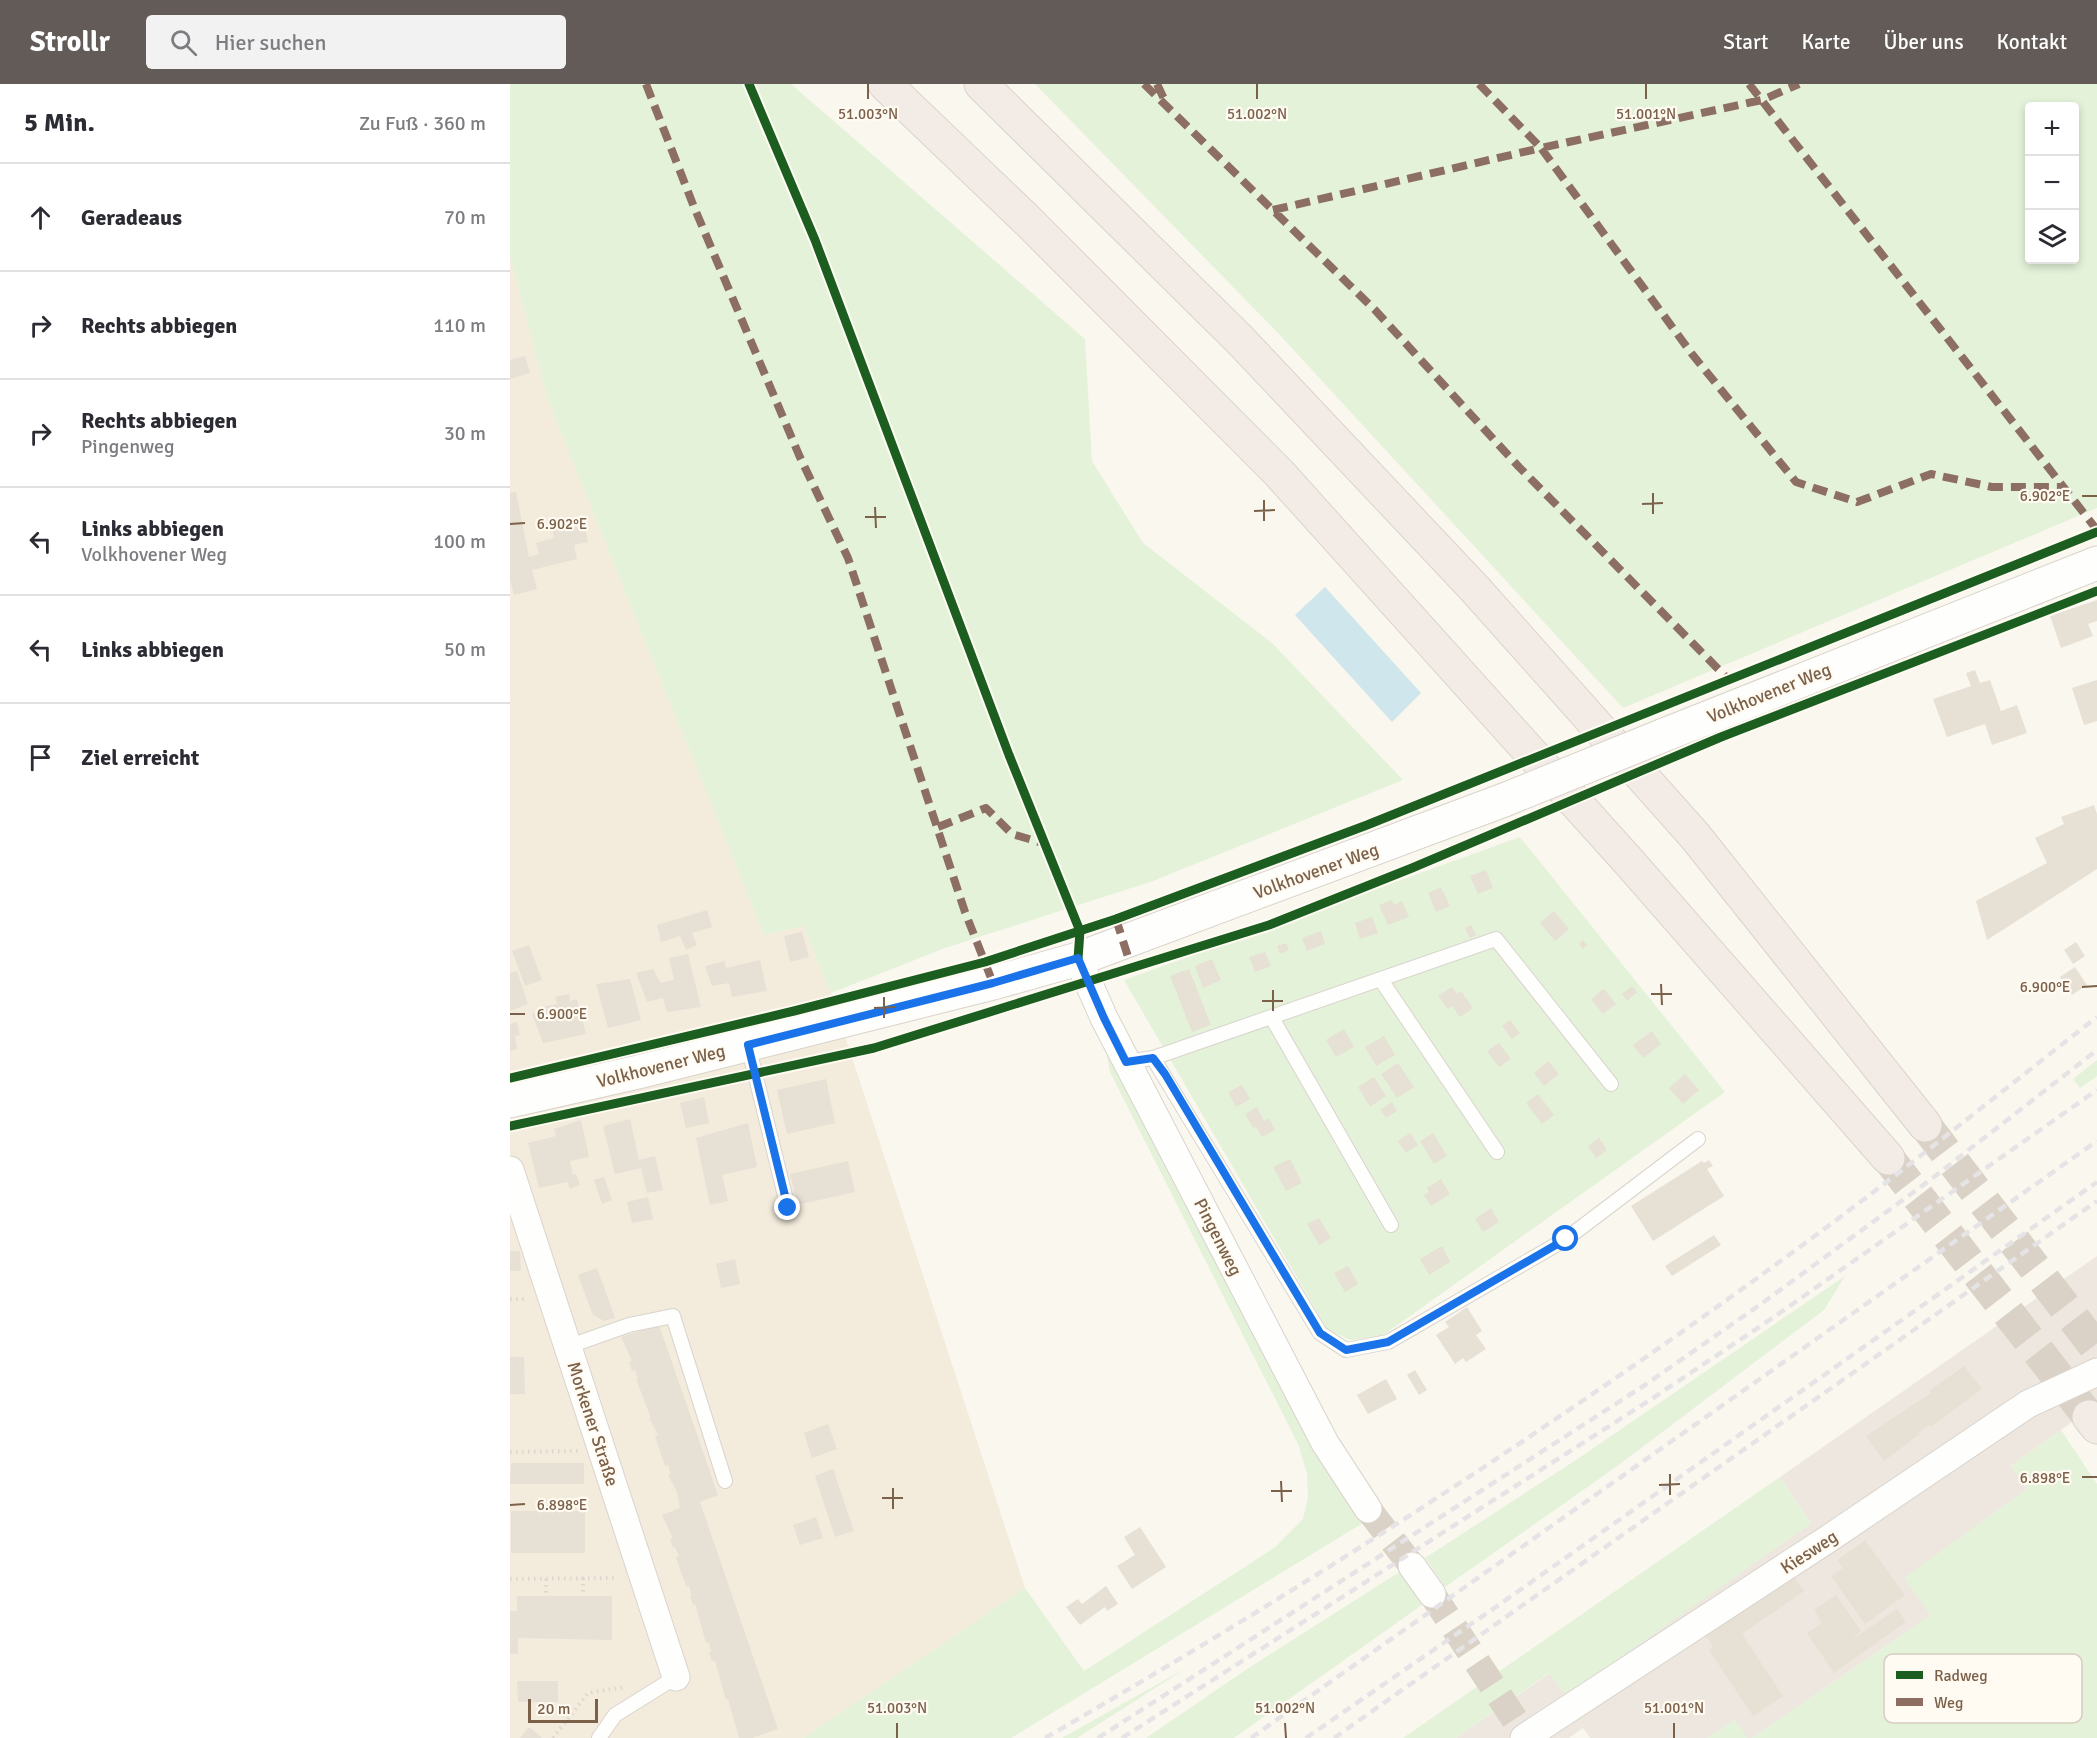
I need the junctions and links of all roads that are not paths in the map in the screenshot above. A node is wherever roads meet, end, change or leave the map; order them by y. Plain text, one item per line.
1 (885, 84) edge
2 (981, 84) edge
3 (2097, 563) edge
4 (1078, 958) junction
5 (1381, 980) junction
6 (1272, 1018) junction
7 (748, 1045) junction
8 (1153, 1058) junction
9 (1126, 1062) junction
10 (1611, 1084) dead end
11 (510, 1101) edge
12 (1925, 1125) tunnel mouth
13 (1698, 1139) dead end
14 (1497, 1152) dead end
15 (1888, 1158) tunnel mouth
16 (510, 1170) edge
17 (788, 1208) dead end
18 (1391, 1225) dead end
19 (567, 1347) junction
20 (2097, 1372) edge
21 (725, 1481) dead end
22 (1368, 1509) tunnel mouth
23 (1412, 1566) tunnel mouth
24 (1432, 1594) tunnel mouth
25 (676, 1677) joint
26 (599, 1738) edge
27 (1524, 1738) edge

1 - 15 highway
2 - 12 highway
3 - 4 street, Volkhovener Weg, bridge
4 - 7 street, Volkhovener Weg
4 - 9 street, Pingenweg
5 - 6 lane
5 - 10 lane
5 - 14 lane
6 - 8 lane
6 - 18 lane
7 - 11 street, Volkhovener Weg
7 - 17 lane
8 - 9 lane
8 - 13 lane
9 - 22 street, Pingenweg
16 - 19 street, Morkener Straße
19 - 21 lane
19 - 25 street, Morkener Straße
20 - 27 street, Kiesweg
23 - 24 street
25 - 26 lane

